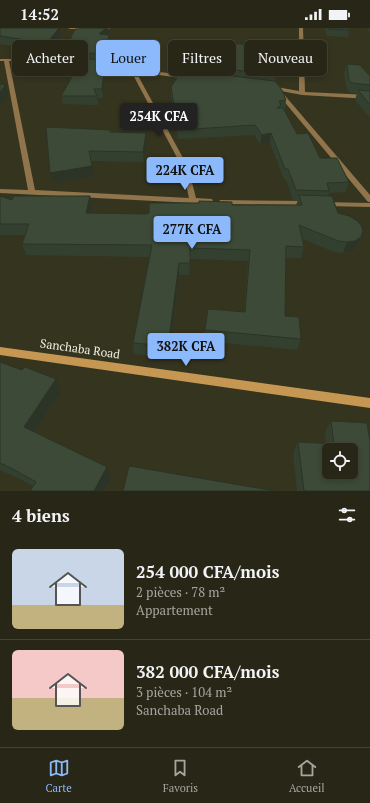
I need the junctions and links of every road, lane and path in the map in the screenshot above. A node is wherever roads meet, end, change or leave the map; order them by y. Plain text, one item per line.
1 (70, 28) edge
2 (108, 28) edge
3 (301, 28) edge
4 (3, 60) edge
5 (96, 65) edge
6 (160, 73) edge
7 (137, 76) edge
8 (197, 78) edge
9 (268, 87) edge
10 (276, 88) junction
11 (302, 93) junction
12 (370, 97) edge
13 (0, 192) edge
14 (32, 192) junction
15 (370, 200) edge
16 (193, 201) junction
17 (370, 205) edge
18 (0, 350) edge
19 (370, 403) edge

1 - 2 street
3 - 11 street
4 - 5 street
4 - 14 street
6 - 8 street
7 - 16 street
9 - 10 street
10 - 11 street
10 - 15 street
11 - 12 street
13 - 14 street
14 - 16 street
16 - 17 street
18 - 19 street, Sanchaba Road

